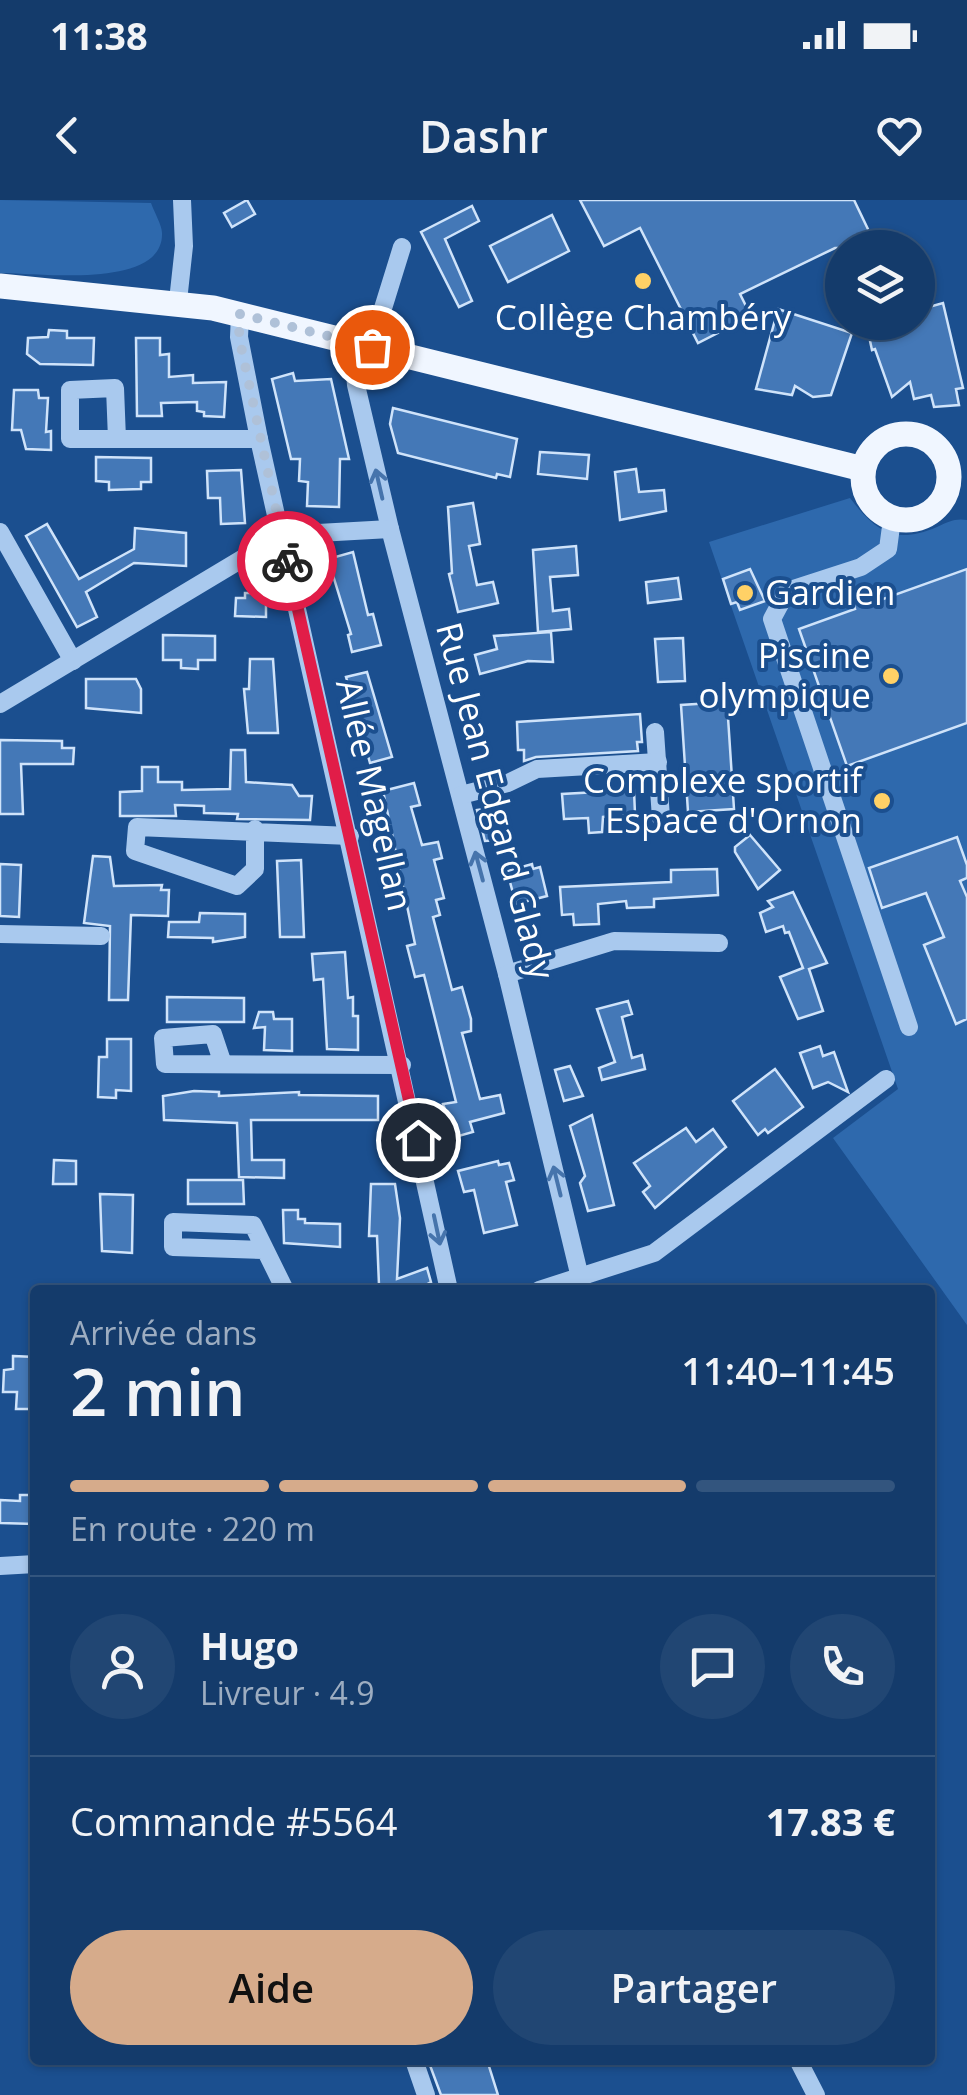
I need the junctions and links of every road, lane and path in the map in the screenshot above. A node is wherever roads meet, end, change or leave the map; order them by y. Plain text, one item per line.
1 (182, 200) edge
2 (402, 248) dead end
3 (0, 286) edge
4 (178, 301) junction
5 (240, 314) junction
6 (362, 345) junction
7 (117, 439) dead end
8 (259, 440) junction
9 (863, 469) junction
10 (958, 494) edge
11 (892, 519) junction
12 (390, 529) junction
13 (0, 532) edge
14 (282, 535) junction
15 (73, 661) junction
16 (0, 704) edge
17 (655, 732) dead end
18 (658, 762) junction
19 (461, 795) junction
20 (662, 818) dead end
21 (255, 829) junction
22 (350, 836) junction
23 (0, 934) edge
24 (102, 936) dead end
25 (720, 943) dead end
26 (507, 974) junction
27 (909, 1027) dead end
28 (222, 1064) dead end
29 (402, 1064) junction
30 (886, 1078) dead end
31 (263, 1250) junction
32 (582, 1283) edge
33 (282, 1285) edge
34 (448, 1285) edge
35 (0, 1566) edge
36 (30, 1566) edge
37 (416, 2065) edge
38 (801, 2065) edge
39 (426, 2095) edge
40 (816, 2095) edge

1 - 4 street
2 - 6 street
3 - 4 main road
4 - 5 main road
5 - 6 main road
5 - 8 street, Allée Magellan
6 - 9 main road
12 -> 6 street, Rue Jean Edgard Glady
7 - 8 street
8 - 14 street, Allée Magellan
9 - 10 main road
9 - 11 main road
10 - 11 main road
11 - 27 street
12 - 14 street
12 - 19 street, Rue Jean Edgard Glady
13 - 15 street
14 - 15 street
14 - 22 street, Allée Magellan
15 - 16 street
17 - 18 street
18 - 19 street
18 - 20 street
26 -> 19 street, Rue Jean Edgard Glady
21 - 21 street
21 - 22 street
22 - 29 street, Allée Magellan
23 - 24 street
25 - 26 street
32 -> 26 street, Rue Jean Edgard Glady
28 - 29 street
29 -> 34 street, Allée Magellan
30 - 32 street
31 - 31 street
31 - 33 street
35 - 36 street
37 - 39 street
38 - 40 street

